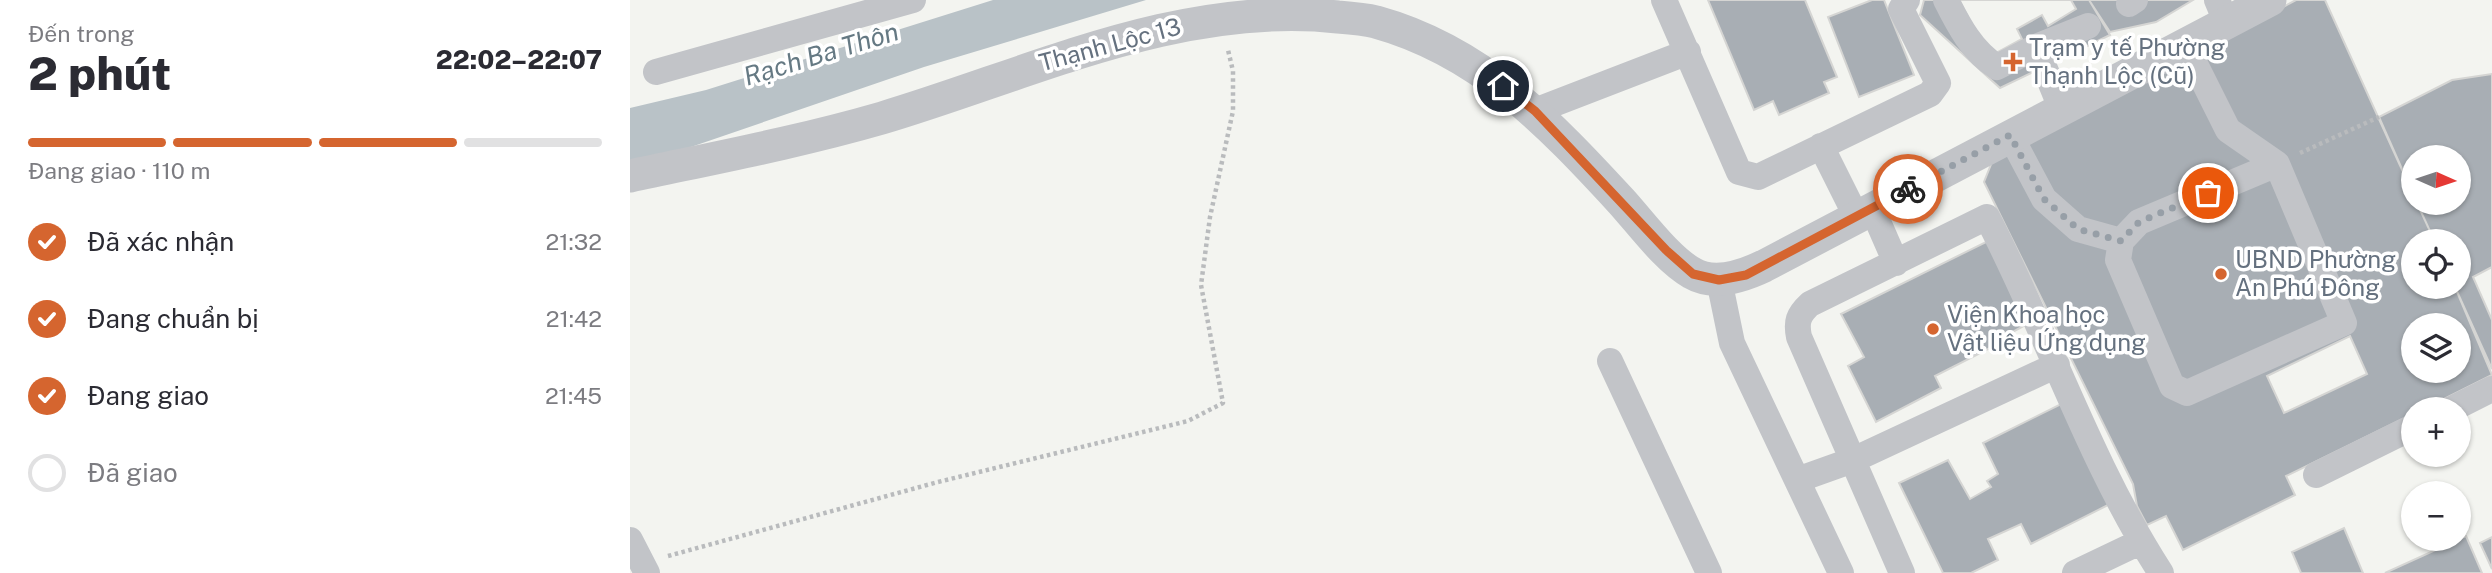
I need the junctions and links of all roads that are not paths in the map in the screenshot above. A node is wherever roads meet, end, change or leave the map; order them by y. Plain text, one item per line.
1 (913, 0) edge
2 (1664, 0) edge
3 (1907, 0) edge
4 (1946, 0) edge
5 (2270, 0) edge
6 (2222, 12) edge
7 (2088, 26) dead end
8 (2186, 46) junction
9 (2036, 47) junction
10 (1688, 52) junction
11 (656, 72) dead end
12 (2061, 108) junction
13 (1535, 111) junction
14 (2010, 135) junction
15 (1821, 146) junction
16 (2277, 164) junction
17 (630, 176) edge
18 (1864, 212) junction
19 (2121, 241) junction
20 (1896, 263) junction
21 (1719, 280) junction
22 (1610, 361) dead end
23 (2057, 365) junction
24 (2492, 389) edge
25 (2471, 400) edge
26 (2401, 433) edge
27 (1853, 460) junction
28 (2316, 475) dead end
29 (1797, 480) junction
30 (2140, 542) junction
31 (1709, 573) edge
32 (1840, 573) edge
33 (1902, 573) edge
34 (2075, 573) edge
35 (2161, 573) edge

1 - 11 street
2 - 10 street
3 - 15 street
4 - 9 street
5 - 6 street
6 - 8 street
7 - 9 street
8 - 12 street
8 - 16 street
9 - 12 street
10 - 13 street
10 - 15 street
12 - 14 street
13 - 17 street, Thạnh Lộc 13
13 - 21 street, Thạnh Lộc 13
14 - 18 street
14 - 19 street
15 - 18 street
16 - 19 street
16 - 19 street
18 - 20 street
18 - 21 street
20 - 23 street
20 - 27 street
21 - 29 street
22 - 31 street
23 - 27 street
23 - 30 street
24 - 25 street
26 - 28 street
27 - 29 street
27 - 33 street
29 - 32 street
30 - 34 street
30 - 35 street

